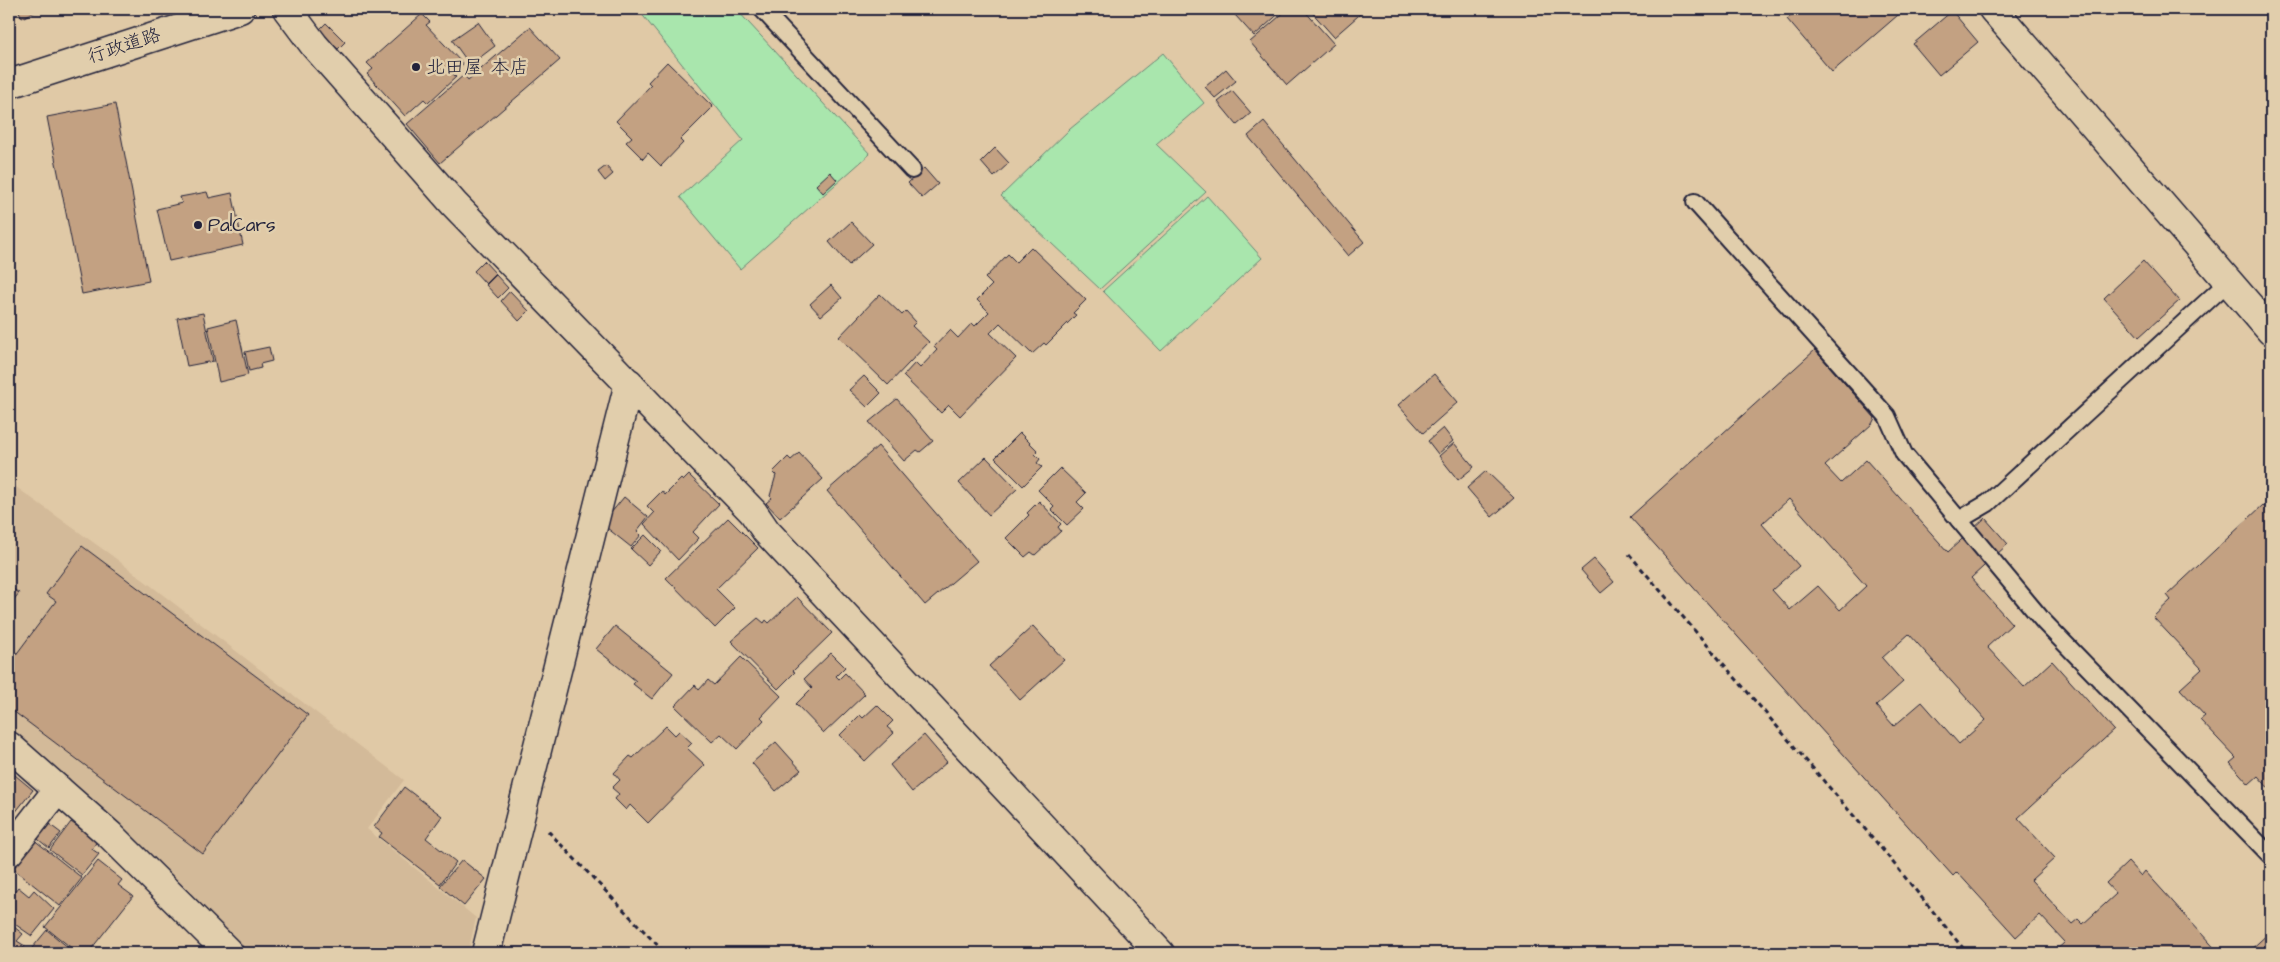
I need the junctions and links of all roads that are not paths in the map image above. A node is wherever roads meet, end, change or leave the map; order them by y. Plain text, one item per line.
1 (240, 9) edge
2 (287, 9) edge
3 (762, 9) edge
4 (1992, 9) edge
5 (9, 84) edge
6 (912, 170) dead end
7 (1695, 202) dead end
8 (2228, 282) junction
9 (2271, 331) edge
10 (629, 383) junction
11 (1959, 520) junction
12 (9, 746) edge
13 (58, 789) junction
14 (9, 852) edge
15 (2271, 856) edge
16 (229, 953) edge
17 (486, 953) edge
18 (1160, 953) edge

1 - 5 main road, 行政道路
2 - 10 main road
3 - 6 lane
4 - 8 main road
7 - 11 lane
8 - 9 main road
8 - 11 lane
10 - 17 main road
10 - 18 main road
11 - 15 lane
12 - 13 main road
13 - 14 main road
13 - 16 main road

